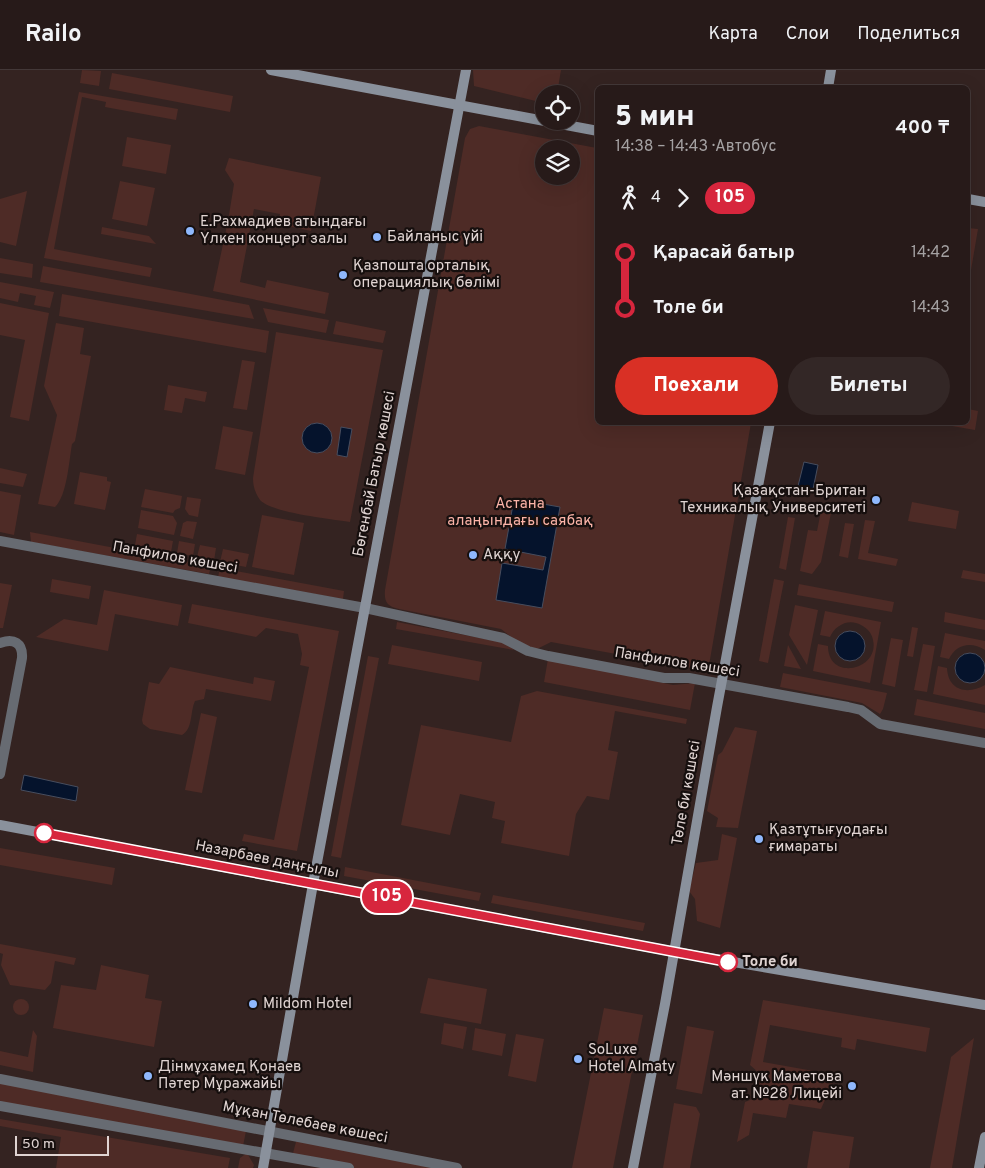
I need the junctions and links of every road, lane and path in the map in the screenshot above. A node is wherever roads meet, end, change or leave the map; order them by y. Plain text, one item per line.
1 (271, 70) edge
2 (466, 70) edge
3 (831, 70) edge
4 (828, 85) edge
5 (460, 106) junction
6 (595, 130) edge
7 (970, 199) edge
8 (985, 202) edge
9 (769, 425) edge
10 (0, 541) edge
11 (365, 608) junction
12 (0, 643) edge
13 (722, 684) junction
14 (985, 742) edge
15 (0, 774) edge
16 (0, 825) edge
17 (314, 884) junction
18 (675, 952) junction
19 (985, 1005) edge
20 (0, 1078) edge
21 (0, 1106) edge
22 (269, 1132) junction
23 (985, 1138) edge
24 (266, 1152) junction
25 (263, 1168) edge
26 (349, 1168) edge
27 (457, 1168) edge
28 (633, 1168) edge
29 (979, 1168) edge

1 - 5 main road
2 - 5 main road, Бөгенбай Батыр көшесі
3 - 4 main road
5 - 6 main road
5 - 11 main road, Бөгенбай Батыр көшесі
7 - 8 main road
9 - 13 main road, Төле би көшесі
10 - 11 street, Панфилов көшесі
11 - 13 street, Панфилов көшесі
11 - 17 main road, Бөгенбай Батыр көшесі
12 - 15 street
13 - 14 street, Панфилов көшесі
13 - 18 main road, Төле би көшесі
16 - 17 main road, Назарбаев даңғылы
17 - 18 main road, Назарбаев даңғылы
17 - 22 main road
18 - 19 main road, Назарбаев даңғылы
18 - 28 main road, Төле би көшесі
20 - 22 street, Мұқан Төлебаев көшесі
21 - 24 street
22 - 24 main road
22 - 27 street, Мұқан Төлебаев көшесі
23 - 29 main road
24 - 25 main road
24 - 26 street

